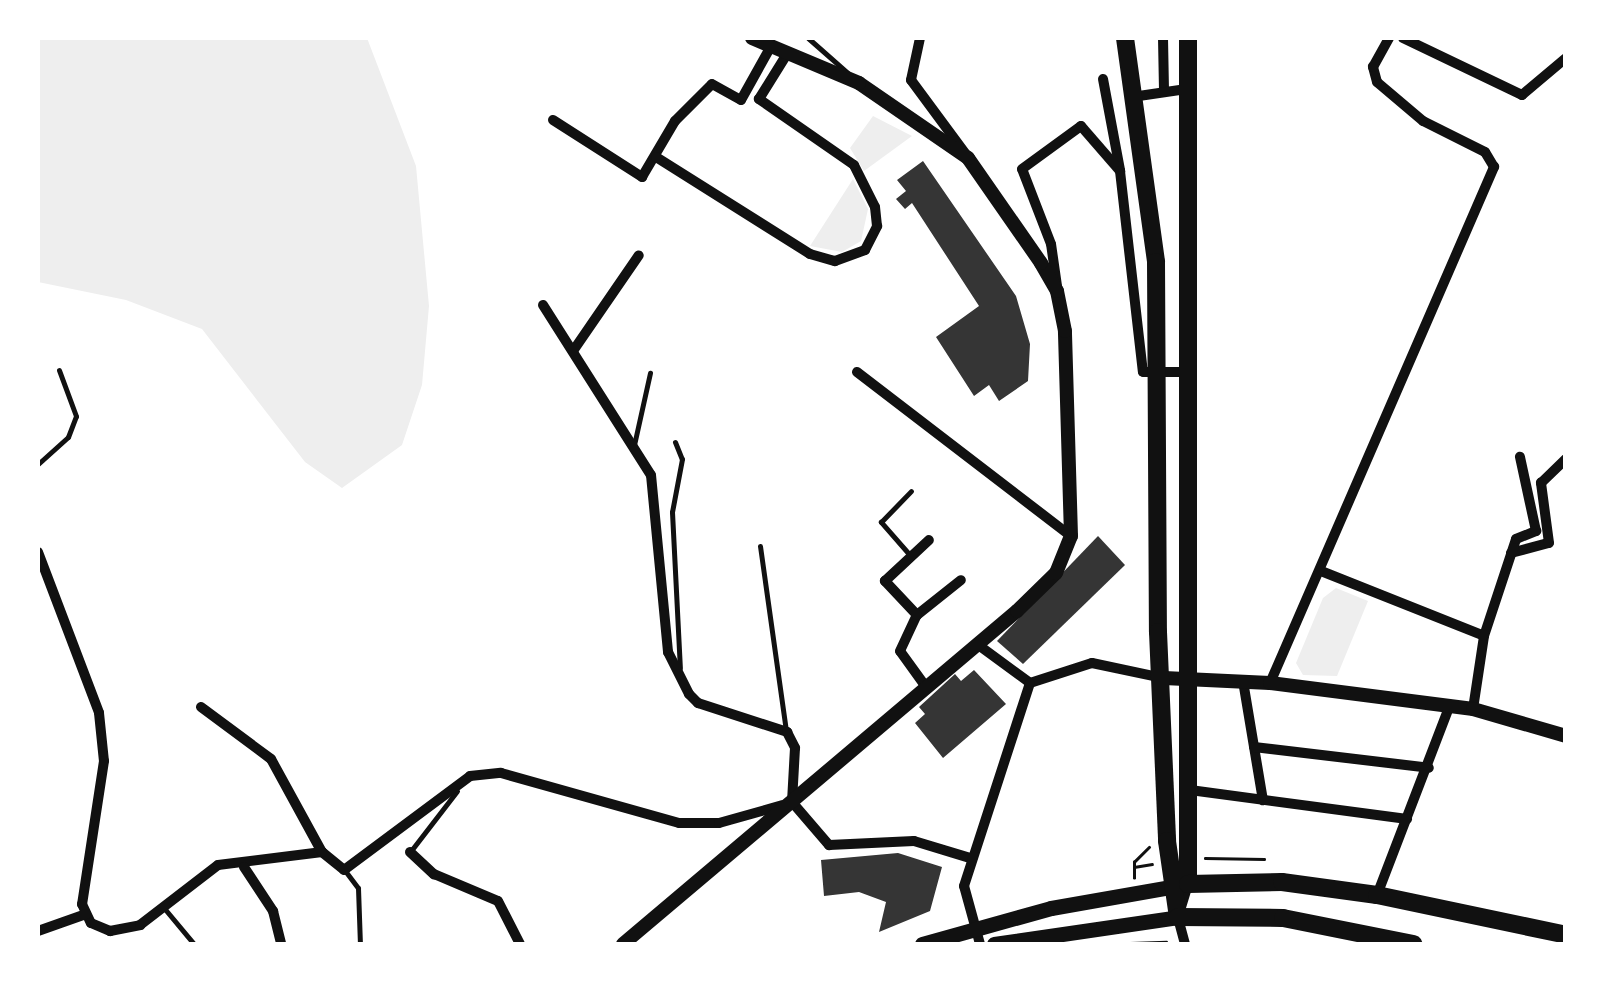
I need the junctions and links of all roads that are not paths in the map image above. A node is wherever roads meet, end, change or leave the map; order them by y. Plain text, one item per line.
1 (752, 38) edge
2 (808, 38) edge
3 (920, 38) edge
4 (1125, 38) edge
5 (1163, 38) edge
6 (1188, 38) edge
7 (1389, 38) edge
8 (1403, 38) edge
9 (770, 46) junction
10 (787, 54) junction
11 (1566, 58) edge
12 (1103, 79) dead end
13 (859, 83) junction
14 (1186, 89) junction
15 (1164, 92) junction
16 (1131, 97) junction
17 (553, 120) dead end
18 (656, 157) junction
19 (968, 158) junction
20 (1120, 171) junction
21 (639, 254) dead end
22 (1058, 292) junction
23 (543, 306) dead end
24 (573, 351) junction
25 (58, 370) dead end
26 (857, 372) dead end
27 (1159, 372) junction
28 (1187, 372) junction
29 (650, 373) dead end
30 (675, 442) dead end
31 (634, 444) junction
32 (1520, 456) dead end
33 (1566, 459) edge
34 (38, 464) edge
35 (911, 491) dead end
36 (1071, 536) junction
37 (928, 540) dead end
38 (760, 546) dead end
39 (38, 552) edge
40 (1511, 553) junction
41 (912, 556) junction
42 (1321, 571) junction
43 (962, 580) dead end
44 (917, 615) junction
45 (1484, 636) junction
46 (977, 644) junction
47 (1164, 678) junction
48 (1191, 678) junction
49 (681, 681) junction
50 (1243, 681) junction
51 (1030, 682) junction
52 (1270, 683) junction
53 (926, 687) junction
54 (1450, 706) junction
55 (202, 708) dead end
56 (1474, 709) junction
57 (786, 732) junction
58 (1566, 736) edge
59 (1254, 748) junction
60 (1429, 768) junction
61 (470, 776) junction
62 (1190, 790) junction
63 (1263, 800) junction
64 (792, 802) junction
65 (1407, 819) junction
66 (322, 852) junction
67 (410, 852) joint
68 (970, 858) junction
69 (244, 867) junction
70 (344, 870) junction
71 (1179, 885) junction
72 (1378, 895) junction
73 (162, 906) junction
74 (86, 914) junction
75 (1178, 917) junction
76 (38, 931) edge
77 (978, 936) edge
78 (1566, 936) edge
79 (194, 944) edge
80 (281, 944) edge
81 (360, 944) edge
82 (520, 944) edge
83 (623, 944) edge
84 (922, 944) edge
85 (994, 944) edge
86 (1186, 944) edge
87 (1413, 944) edge

1 - 9 street
2 - 13 lane
3 - 19 street
4 - 16 main road
5 - 15 street
6 - 14 main road
7 - 42 street
8 - 11 street
9 - 10 street
9 - 18 street
10 - 13 street
10 - 18 street
12 - 20 street
13 - 19 street
14 - 15 street
14 - 28 main road
15 - 16 street
16 - 27 main road
17 - 18 street
19 - 22 street
20 - 22 street
20 - 27 street
21 - 24 street
22 - 36 street
23 - 24 street
24 - 31 street
25 - 34 lane
26 - 36 street
27 - 28 street
27 - 47 main road
28 - 48 main road
29 - 31 lane
30 - 49 lane
31 - 49 street
32 - 40 street
33 - 40 street
35 - 41 lane
36 - 46 street
37 - 41 street
38 - 57 lane
39 - 74 street
40 - 45 street
41 - 44 street
42 - 45 street
42 - 52 street
43 - 44 street
44 - 53 street
45 - 56 street
46 - 51 street
46 - 53 street
47 - 48 street
47 - 51 street
47 - 71 main road
48 - 50 street
48 - 62 main road
49 - 57 street
50 - 52 street
50 - 59 street
51 - 68 street
52 - 54 street
53 - 64 street
54 - 56 street
54 - 60 street
55 - 66 street
56 - 58 street
57 - 64 street
59 - 60 street
59 - 63 street
60 - 65 street
61 - 64 street
61 - 67 lane
61 - 70 street
62 - 63 street
62 - 71 main road
63 - 65 street
64 - 68 street
64 - 83 street
65 - 72 street
66 - 69 street
66 - 70 street
67 - 82 street
68 - 77 street
69 - 73 street
69 - 80 street
70 - 81 lane
71 - 72 main road
71 - 75 main road
71 - 77 main road
72 - 78 main road
73 - 74 street
73 - 79 lane
74 - 76 street
75 - 85 main road
75 - 86 street
75 - 87 main road
77 - 84 main road

